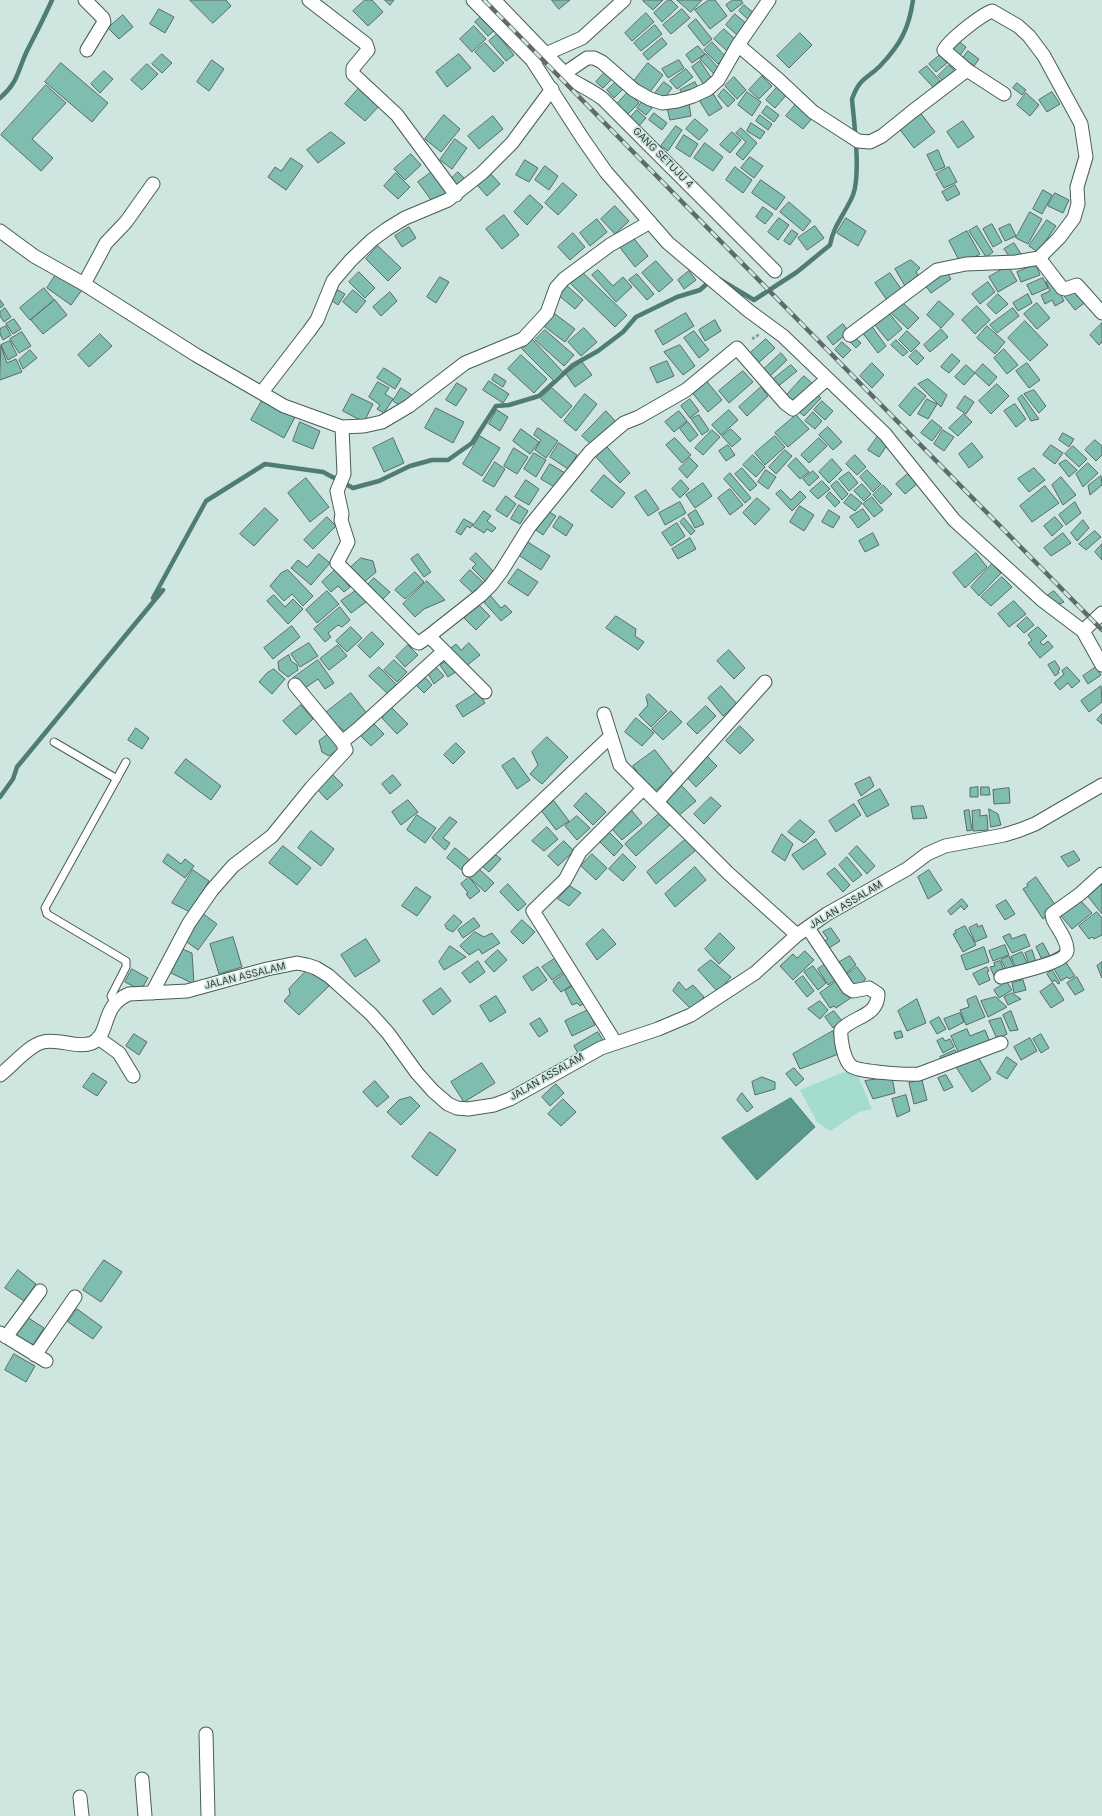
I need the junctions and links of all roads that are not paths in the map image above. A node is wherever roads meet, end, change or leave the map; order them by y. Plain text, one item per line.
1 (85, 0) edge
2 (309, 0) edge
3 (473, 0) edge
4 (624, 0) edge
5 (769, 0) edge
6 (503, 3) edge
7 (738, 45) junction
8 (87, 50) dead end
9 (539, 57) junction
10 (967, 70) junction
11 (565, 73) junction
12 (552, 89) junction
13 (1004, 94) dead end
14 (154, 184) dead end
15 (456, 195) junction
16 (650, 222) junction
17 (0, 231) edge
18 (1039, 258) junction
19 (776, 271) dead end
20 (84, 284) junction
21 (1102, 313) edge
22 (850, 335) dead end
23 (827, 379) junction
24 (262, 392) junction
25 (342, 427) junction
26 (1102, 613) edge
27 (1083, 631) junction
28 (429, 636) junction
29 (444, 651) junction
30 (1102, 665) edge
31 (765, 682) dead end
32 (295, 685) dead end
33 (485, 692) dead end
34 (604, 714) dead end
35 (612, 736) junction
36 (54, 742) dead end
37 (342, 742) junction
38 (126, 762) dead end
39 (117, 779) junction
40 (1102, 785) edge
41 (643, 789) junction
42 (656, 802) junction
43 (469, 870) dead end
44 (1102, 874) edge
45 (808, 928) junction
46 (797, 935) junction
47 (1002, 977) dead end
48 (152, 993) junction
49 (114, 1003) junction
50 (98, 1038) junction
51 (615, 1042) junction
52 (1001, 1043) dead end
53 (0, 1075) edge
54 (133, 1076) dead end
55 (40, 1291) dead end
56 (75, 1297) dead end
57 (3, 1335) edge
58 (206, 1734) dead end
59 (142, 1779) dead end
60 (80, 1797) dead end
61 (82, 1816) edge
62 (145, 1816) edge
63 (208, 1816) edge

1 - 8 street
2 - 15 street
3 - 9 street
4 - 9 street
5 - 7 street
6 - 9 street
7 - 10 street
7 - 11 street
9 - 11 street, GANG SETUJU 4
9 - 12 street
10 - 13 street
10 - 18 street
11 - 19 street, GANG SETUJU 4
12 - 15 street
12 - 16 street
14 - 20 street
15 - 24 street
16 - 23 street
16 - 25 street
17 - 20 street
18 - 21 street
18 - 22 street
20 - 24 street
23 - 27 street
23 - 28 street
24 - 25 street
25 - 28 street
26 - 27 street
27 - 30 street
28 - 29 street
29 - 33 street
29 - 37 street
31 - 42 street
32 - 37 street
34 - 35 street
35 - 41 street
35 - 43 street
36 - 39 lane
37 - 48 street
38 - 39 lane
39 - 49 lane
40 - 45 street, JALAN ASSALAM
41 - 42 street
41 - 51 street
42 - 46 street
44 - 47 street
45 - 46 street, JALAN ASSALAM
45 - 52 street
46 - 51 street, JALAN ASSALAM
48 - 49 street, JALAN ASSALAM
48 - 51 street, JALAN ASSALAM
49 - 50 street
50 - 53 street
50 - 54 street
55 - 57 street
56 - 57 street
58 - 63 street
59 - 62 street
60 - 61 street

